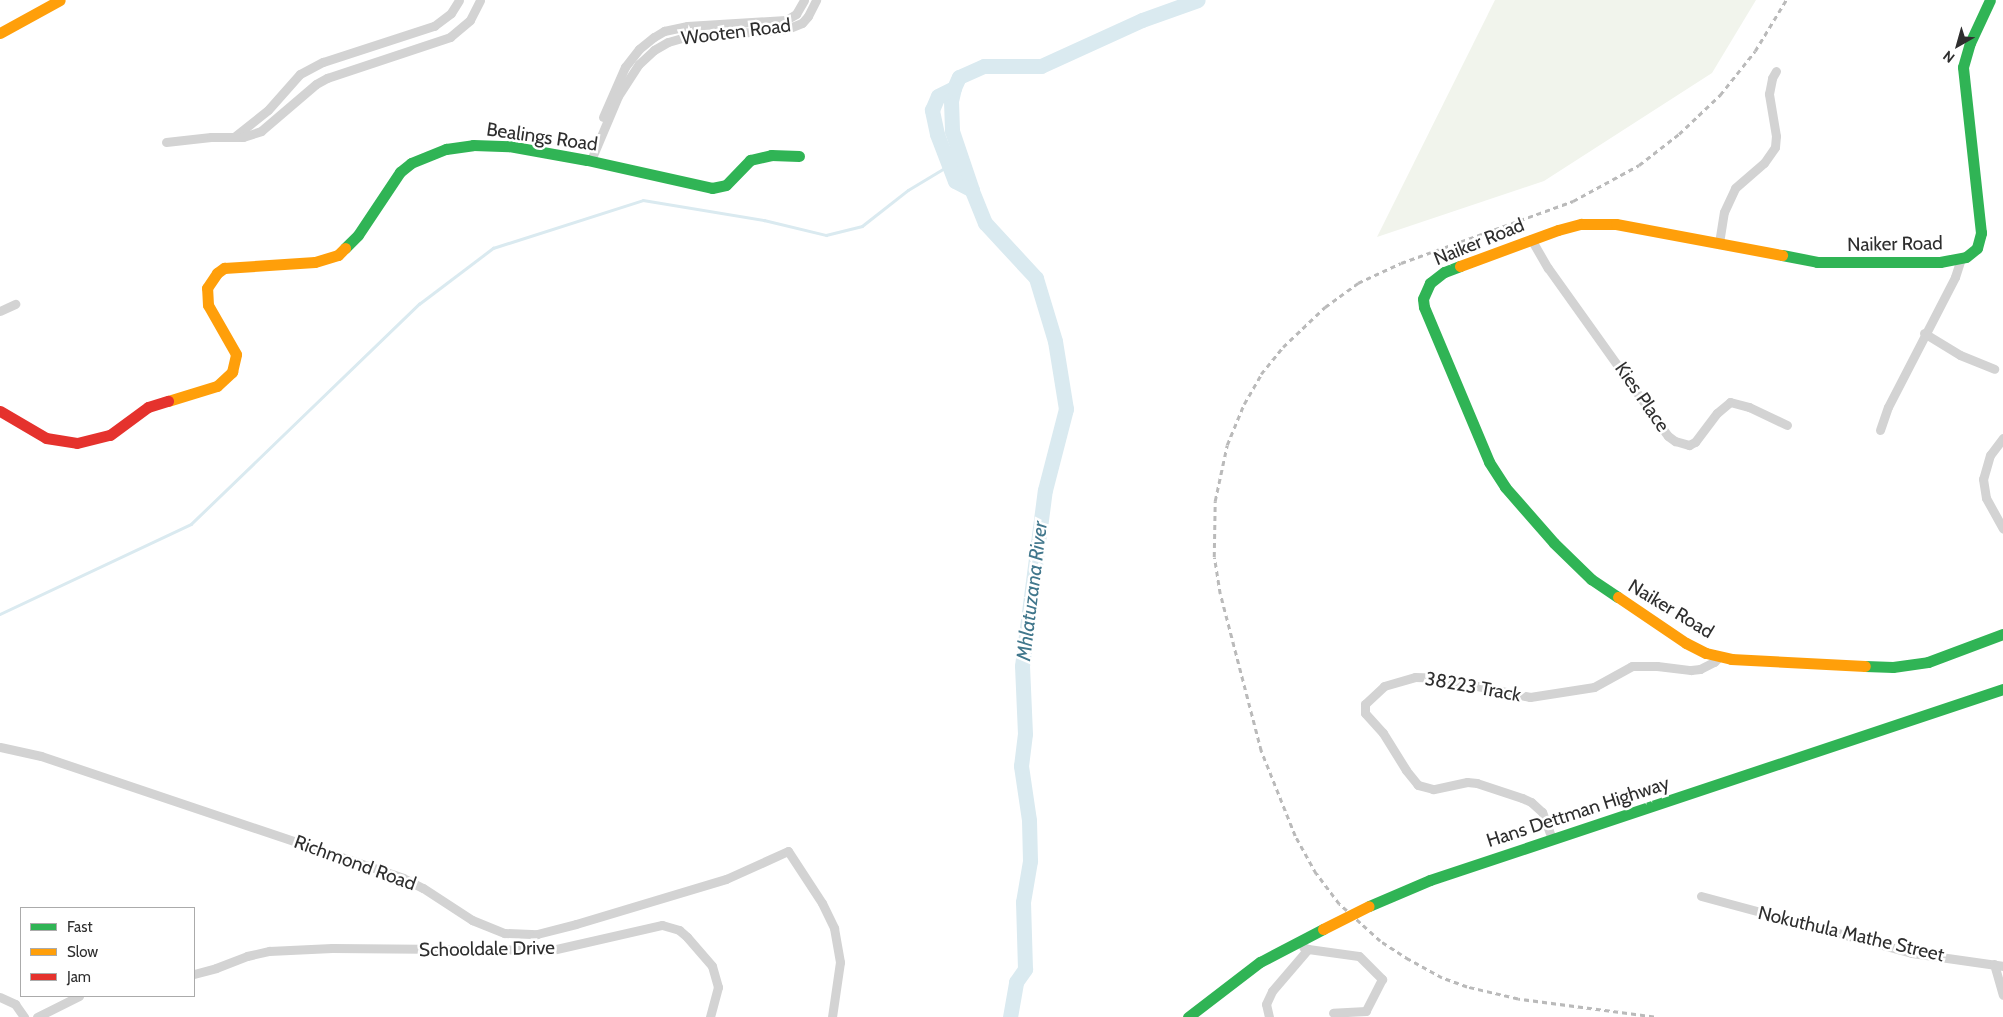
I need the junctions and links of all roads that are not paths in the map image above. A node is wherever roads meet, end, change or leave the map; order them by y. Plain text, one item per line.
1 (60, 0) edge
2 (459, 0) edge
3 (480, 0) edge
4 (804, 0) edge
5 (816, 0) edge
6 (1990, 0) edge
7 (0, 33) edge
8 (1776, 71) dead end
9 (234, 137) junction
10 (166, 142) dead end
11 (799, 156) dead end
12 (589, 160) junction
13 (1531, 239) junction
14 (1719, 243) junction
15 (1961, 259) junction
16 (15, 304) dead end
17 (0, 312) edge
18 (1924, 333) junction
19 (1994, 369) dead end
20 (0, 411) edge
21 (1787, 426) dead end
22 (1880, 430) dead end
23 (2003, 438) edge
24 (2003, 529) edge
25 (2003, 634) edge
26 (1720, 656) junction
27 (2003, 689) edge
28 (0, 747) edge
29 (1552, 839) junction
30 (1701, 896) dead end
31 (1294, 942) junction
32 (1308, 949) junction
33 (1999, 965) edge
34 (195, 974) edge
35 (2003, 995) edge
36 (0, 996) edge
37 (77, 997) edge
38 (1333, 1014) dead end
39 (1365, 1014) edge
40 (24, 1017) edge
41 (37, 1017) edge
42 (710, 1017) edge
43 (832, 1017) edge
44 (1188, 1017) edge
45 (1269, 1017) edge

1 - 7 street
2 - 9 street
3 - 9 street
4 - 12 street, Wooten Road
5 - 12 street, Wooten Road
6 - 15 street, Naiker Road
8 - 14 street
9 - 10 street
11 - 12 street, Bealings Road
12 - 20 street, Bealings Road
13 - 14 street, Naiker Road
13 - 21 street, Kies Place
13 - 26 street, Naiker Road
14 - 15 street, Naiker Road
15 - 18 street
16 - 17 street
18 - 19 street
18 - 22 street
23 - 24 street
25 - 26 street, Naiker Road
26 - 29 street, 38223 Track
27 - 29 street, Hans Dettman Highway
28 - 43 street, Richmond Road
29 - 31 street, Hans Dettman Highway, bridge
30 - 33 street, Nokuthula Mathe Street
31 - 32 street
31 - 44 street, Hans Dettman Highway
32 - 39 street
32 - 45 street
33 - 35 street
34 - 42 street, Schooldale Drive
36 - 40 street
37 - 41 street
38 - 39 street

